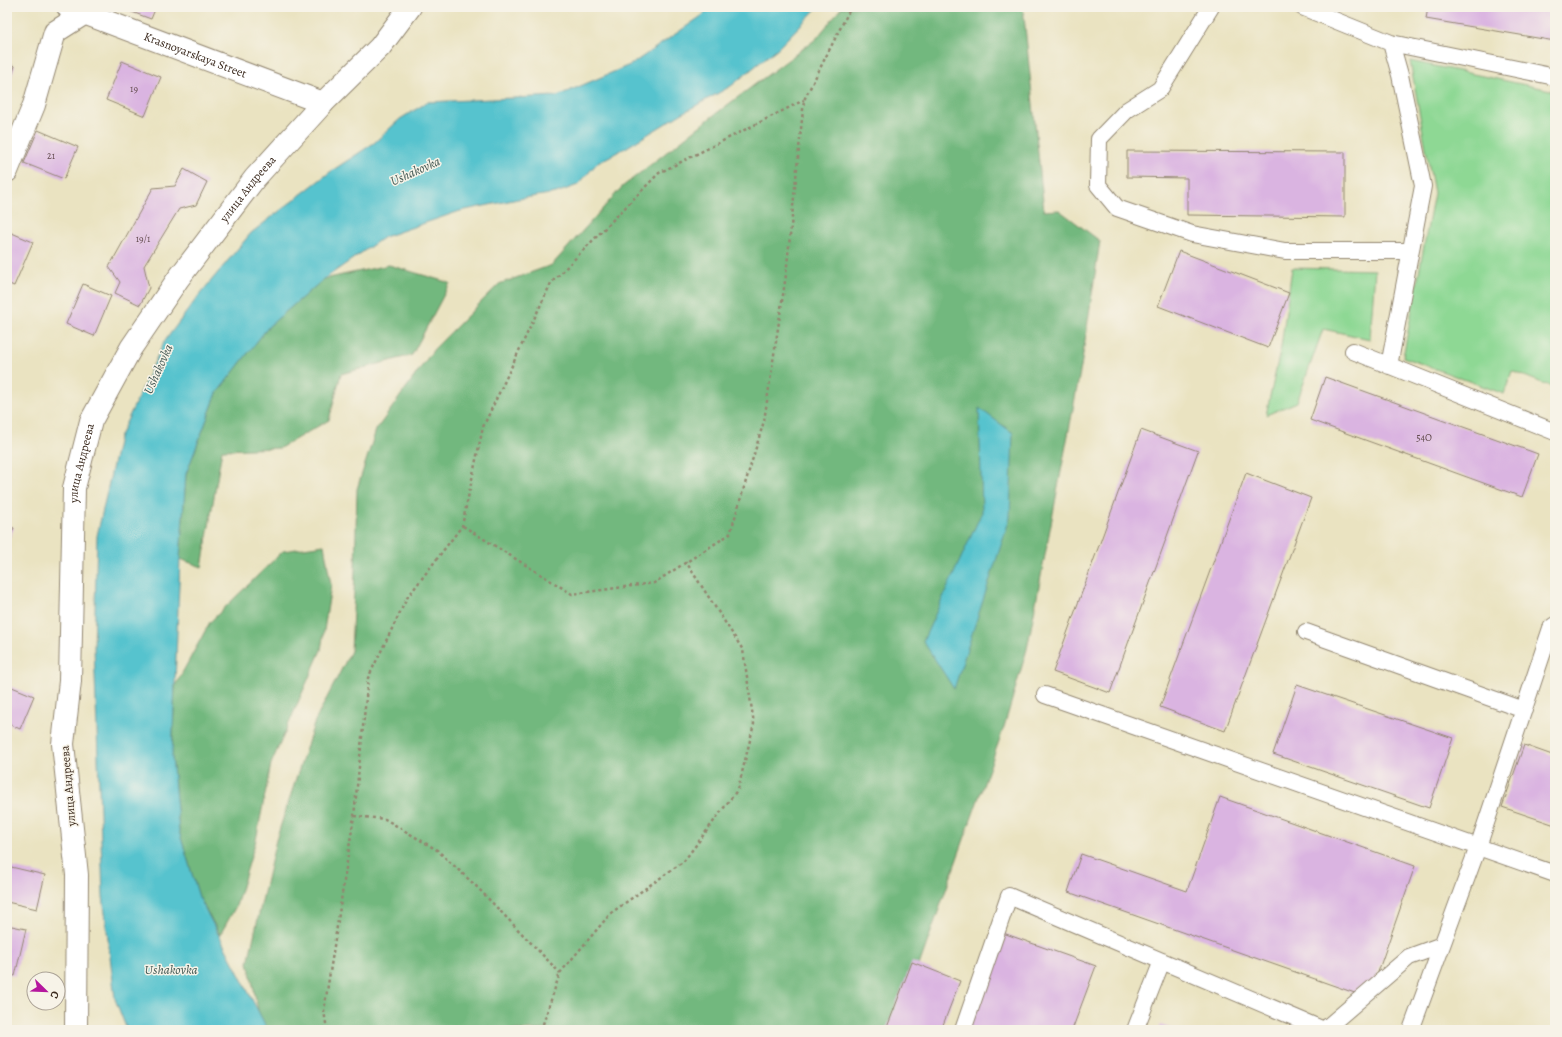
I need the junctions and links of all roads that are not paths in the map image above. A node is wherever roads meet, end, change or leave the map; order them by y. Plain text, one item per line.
1 (410, 7) edge
2 (1211, 7) edge
3 (1302, 7) edge
4 (80, 9) edge
5 (1336, 14) edge
6 (1391, 43) junction
7 (1555, 77) edge
8 (323, 103) junction
9 (7, 172) edge
10 (1410, 251) junction
11 (1353, 351) dead end
12 (1389, 366) junction
13 (1555, 432) edge
14 (1555, 626) edge
15 (1306, 632) dead end
16 (1046, 695) dead end
17 (1524, 710) junction
18 (1478, 847) junction
19 (1555, 874) edge
20 (1442, 945) junction
21 (1162, 961) junction
22 (76, 1030) edge
23 (963, 1030) edge
24 (1135, 1030) edge
25 (1324, 1030) edge
26 (1410, 1030) edge

1 - 8 street, улица Андреева
2 - 10 lane
3 - 5 lane
4 - 8 street, Krasnoyarskaya Street
4 - 9 street
5 - 6 lane
6 - 7 lane
6 - 10 lane
8 - 22 street, улица Андреева
10 - 12 lane
11 - 12 lane
12 - 13 lane
14 - 17 lane
15 - 17 lane
16 - 18 lane
17 - 18 lane
18 - 19 lane
18 - 20 lane
20 - 25 lane
20 - 26 lane
21 - 23 lane
21 - 24 lane
21 - 25 lane

